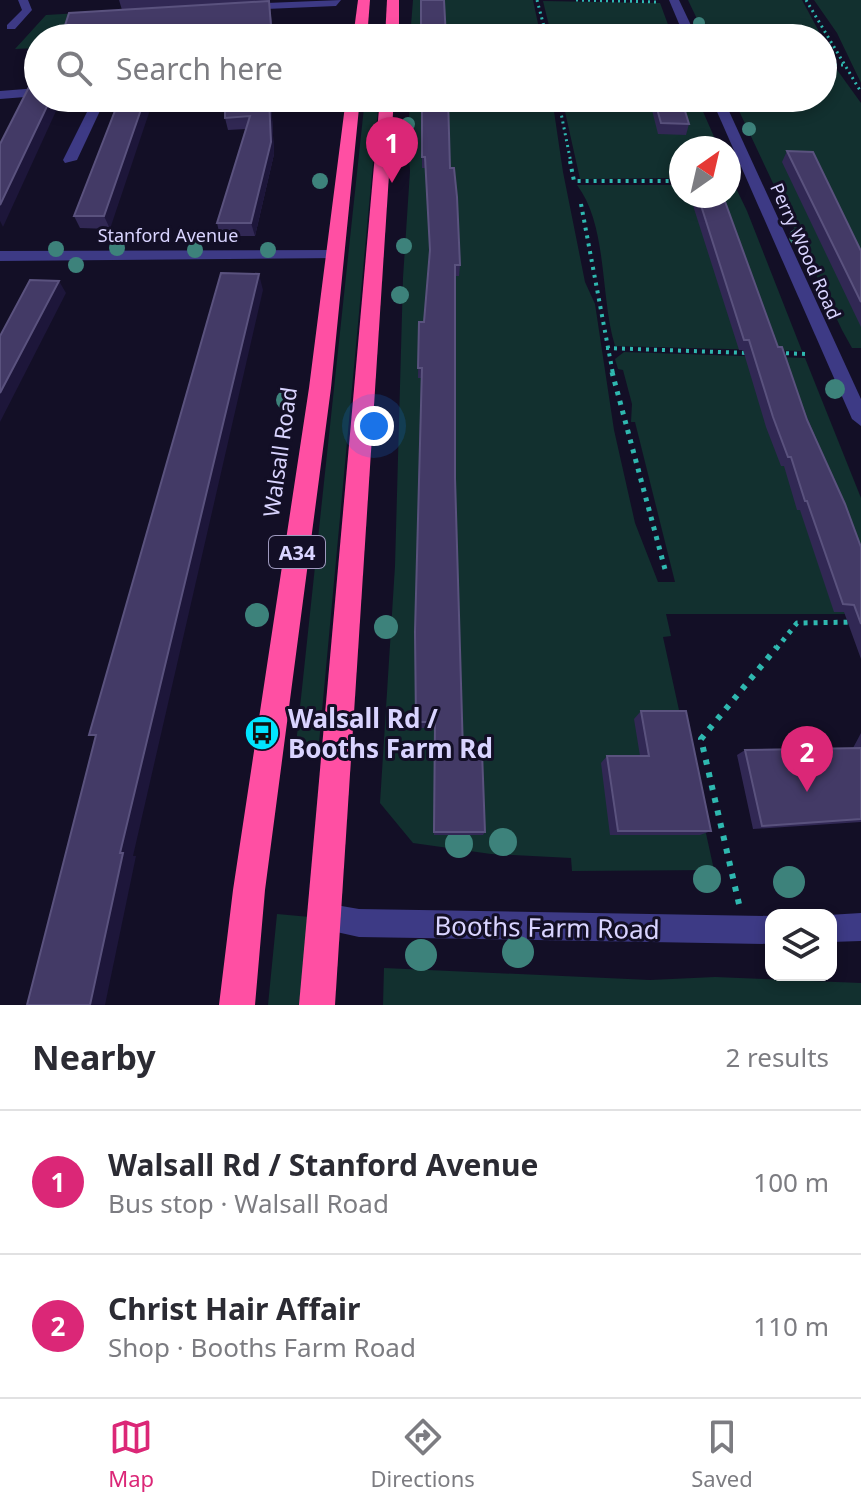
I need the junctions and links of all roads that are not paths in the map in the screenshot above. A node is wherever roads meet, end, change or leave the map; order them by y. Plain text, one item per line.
1 (23, 0) edge
2 (336, 0) edge
3 (364, 0) edge
4 (393, 0) edge
5 (674, 1) edge
6 (233, 8) edge
7 (361, 24) edge
8 (392, 24) edge
9 (685, 24) edge
10 (11, 27) dead end
11 (24, 93) edge
12 (0, 95) edge
13 (93, 112) edge
14 (351, 112) edge
15 (386, 112) edge
16 (723, 112) edge
17 (70, 160) dead end
18 (336, 255) junction
19 (4, 256) edge
20 (0, 272) edge
21 (861, 419) edge
22 (324, 917) junction
23 (861, 927) edge
24 (837, 928) edge
25 (758, 931) edge
26 (237, 1005) edge
27 (317, 1005) edge

1 - 10 street
2 - 6 street
3 - 7 highway
4 - 8 highway
5 - 9 street
11 - 12 street
13 - 17 street
14 - 18 highway, Walsall Road / A34
15 - 22 highway, A34
16 - 21 street, Perry Wood Road
18 - 19 street, Stanford Avenue
18 - 26 highway, Walsall Road / A34
19 - 20 street
22 - 25 street, Booths Farm Road
22 - 27 highway, A34
23 - 24 street

